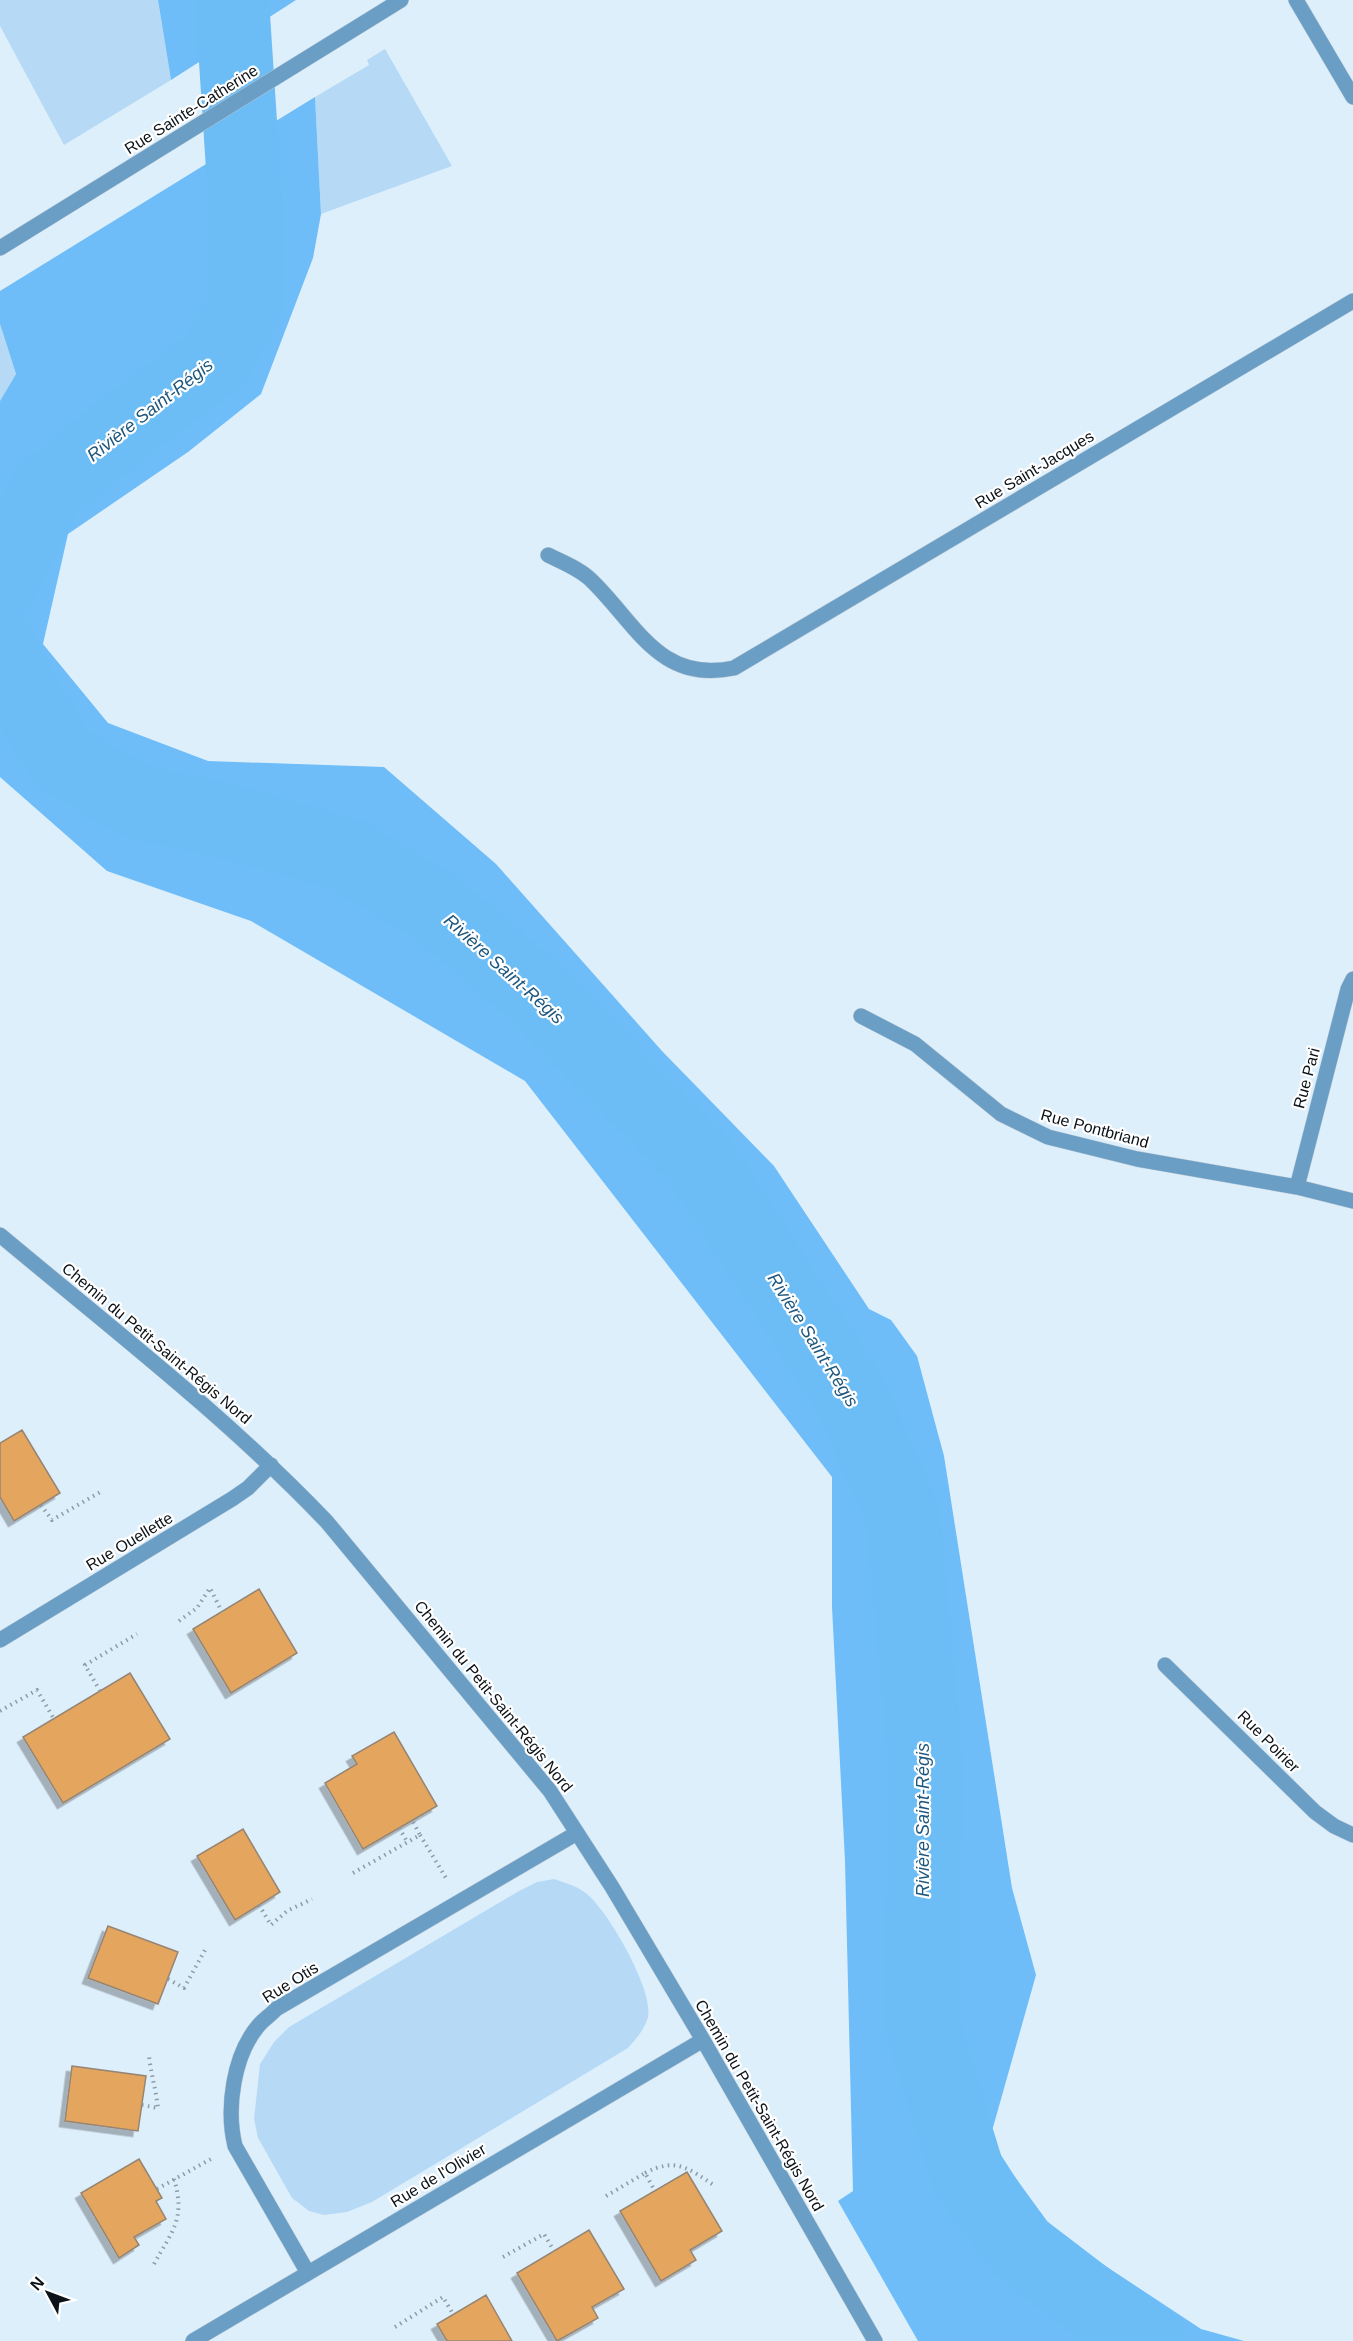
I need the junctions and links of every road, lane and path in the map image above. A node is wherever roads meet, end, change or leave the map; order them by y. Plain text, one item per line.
1 (401, 0) edge
2 (1296, 0) edge
3 (1353, 97) edge
4 (0, 248) edge
5 (1353, 301) edge
6 (548, 555) dead end
7 (1353, 979) edge
8 (861, 1016) dead end
9 (1297, 1187) junction
10 (1353, 1201) edge
11 (0, 1235) edge
12 (271, 1465) junction
13 (102, 1491) dead end
14 (41, 1505) dead end
15 (222, 1612) dead end
16 (179, 1621) dead end
17 (137, 1634) dead end
18 (0, 1640) edge
19 (1165, 1665) dead end
20 (100, 1691) dead end
21 (0, 1711) edge
22 (54, 1719) dead end
23 (412, 1820) dead end
24 (399, 1828) dead end
25 (577, 1833) junction
26 (420, 1835) junction
27 (1353, 1835) edge
28 (408, 1843) junction
29 (353, 1873) dead end
30 (312, 1899) dead end
31 (460, 1901) junction
32 (259, 1905) dead end
33 (205, 1950) dead end
34 (168, 1978) dead end
35 (703, 2040) junction
36 (149, 2056) dead end
37 (142, 2104) dead end
38 (235, 2146) junction
39 (645, 2174) junction
40 (174, 2179) junction
41 (715, 2186) dead end
42 (157, 2189) dead end
43 (655, 2191) dead end
44 (606, 2196) dead end
45 (554, 2251) dead end
46 (503, 2257) dead end
47 (153, 2264) dead end
48 (308, 2273) junction
49 (453, 2314) dead end
50 (394, 2326) dead end
51 (193, 2341) edge
52 (875, 2341) edge

1 - 4 street, Rue Sainte-Catherine
2 - 3 street
5 - 6 street, Rue Saint-Jacques
7 - 9 street, Rue Pari
8 - 9 street, Rue Pontbriand
9 - 10 street, Rue Pontbriand
11 - 12 street, Chemin du Petit-Saint-Régis Nord
12 - 18 street, Rue Ouellette
12 - 25 street, Chemin du Petit-Saint-Régis Nord
13 - 14 path
15 - 16 path
17 - 20 path
19 - 27 street, Rue Poirier
21 - 22 path
23 - 26 path
24 - 28 path
25 - 31 street, Rue Otis
25 - 35 street, Chemin du Petit-Saint-Régis Nord
26 - 28 path
26 - 31 path
28 - 29 path
30 - 32 path
31 - 38 street, Rue Otis
33 - 34 path
35 - 48 street, Rue de l'Olivier
35 - 52 street, Chemin du Petit-Saint-Régis Nord
36 - 37 path
38 - 40 path
38 - 48 street, Rue Otis
39 - 41 path
39 - 43 path
39 - 44 path
40 - 42 path
40 - 47 path
45 - 46 path
48 - 51 street, Rue de l'Olivier
49 - 50 path

